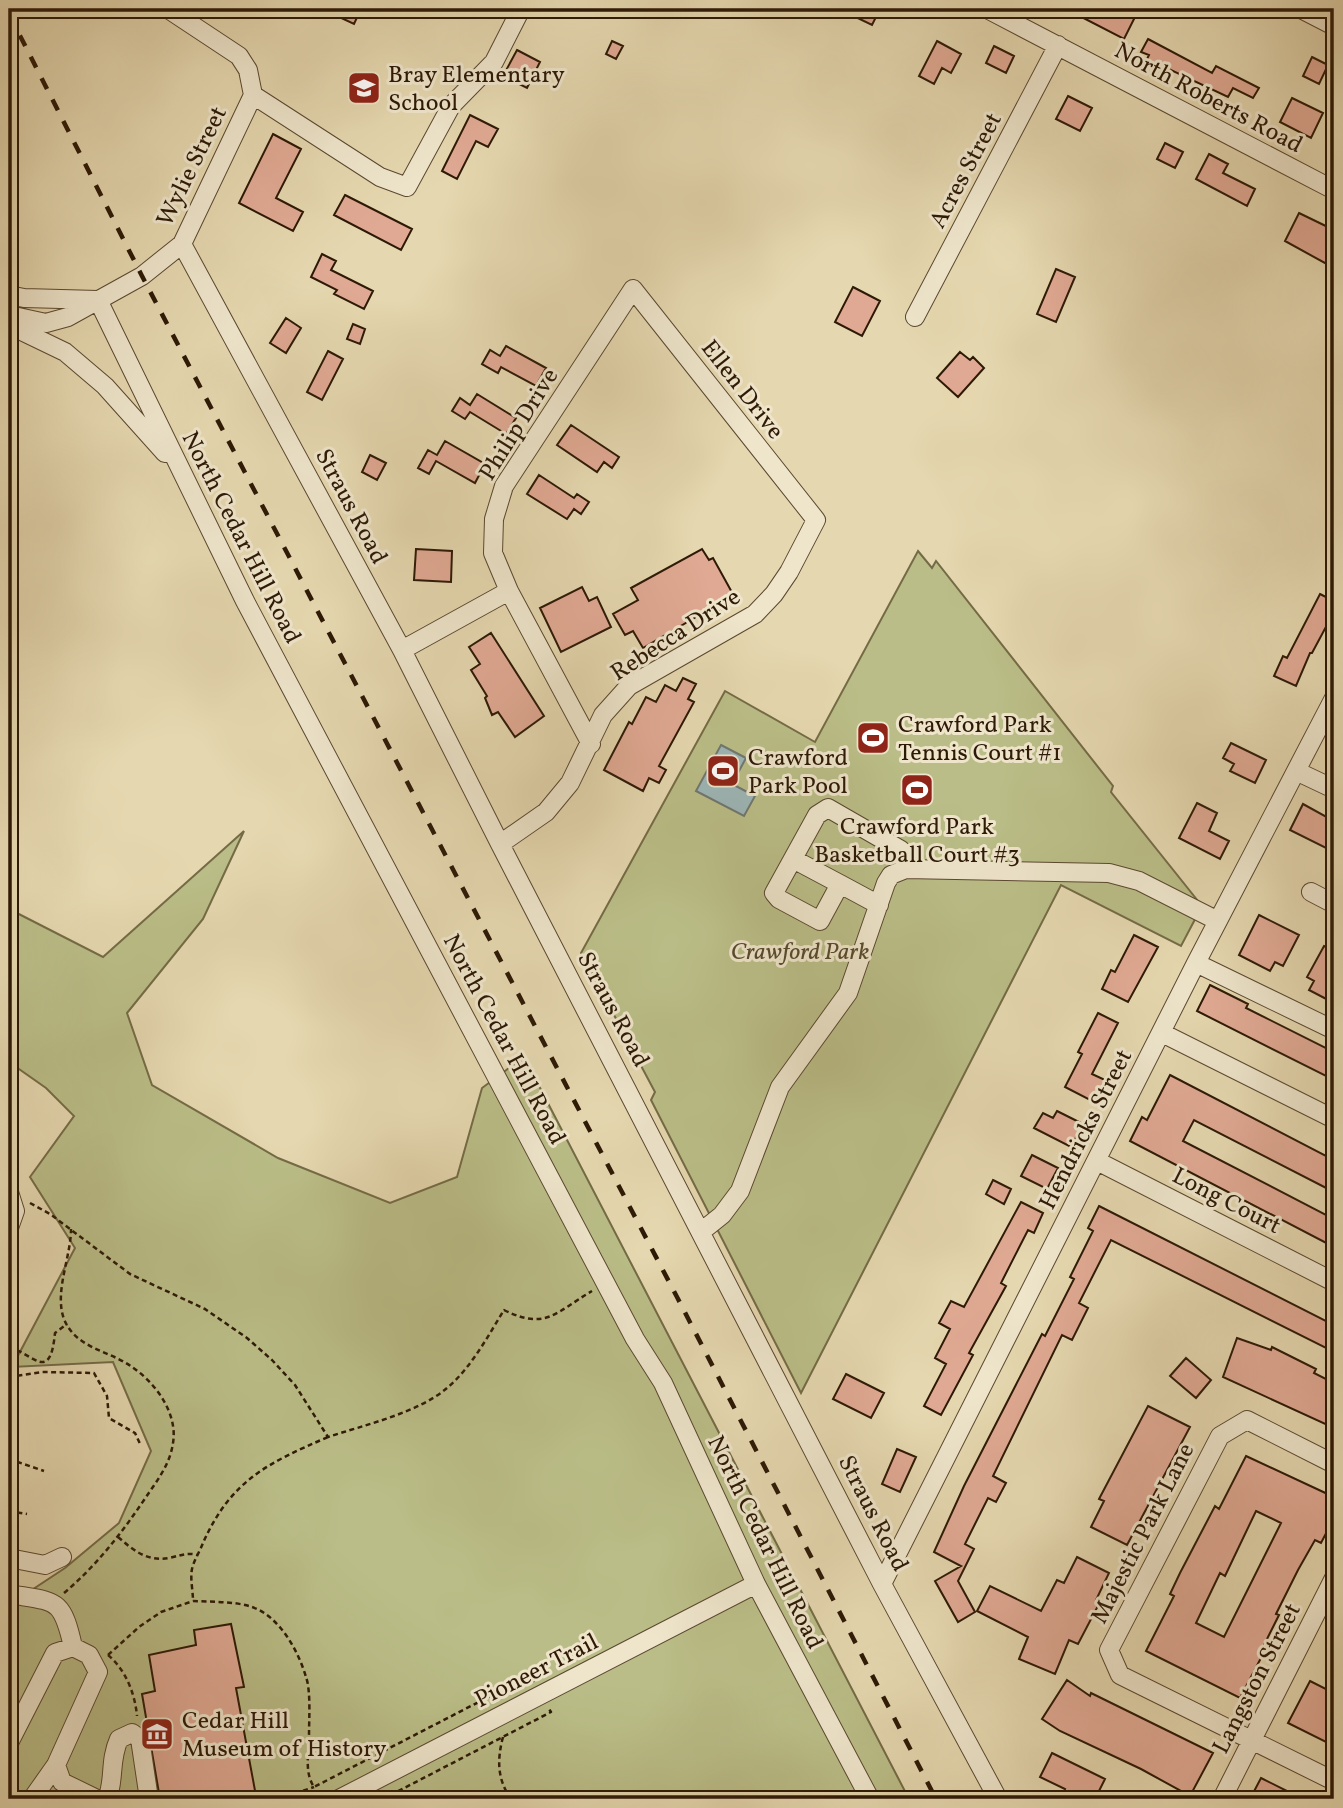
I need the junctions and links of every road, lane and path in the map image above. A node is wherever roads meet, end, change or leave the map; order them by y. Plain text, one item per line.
1 (168, 9) edge
2 (521, 9) edge
3 (987, 9) edge
4 (1301, 9) edge
5 (1334, 26) edge
6 (1058, 45) junction
7 (253, 95) junction
8 (1334, 190) edge
9 (182, 244) junction
10 (633, 289) joint
11 (9, 295) edge
12 (98, 300) junction
13 (9, 315) edge
14 (915, 317) dead end
15 (9, 325) edge
16 (183, 475) junction
17 (816, 520) joint
18 (509, 591) junction
19 (402, 650) junction
20 (1334, 698) edge
21 (591, 744) junction
22 (1296, 771) junction
23 (1334, 789) edge
24 (500, 844) junction
25 (793, 859) junction
26 (906, 869) junction
27 (840, 884) junction
28 (1311, 891) dead end
29 (1334, 904) edge
30 (878, 905) junction
31 (1219, 921) junction
32 (1196, 963) junction
33 (1334, 1030) edge
34 (1162, 1032) junction
35 (1334, 1119) edge
36 (1097, 1161) junction
37 (9, 1192) edge
38 (26, 1201) dead end
39 (9, 1228) edge
40 (71, 1229) junction
41 (702, 1231) junction
42 (1334, 1282) edge
43 (594, 1289) dead end
44 (67, 1324) junction
45 (9, 1347) edge
46 (9, 1377) edge
47 (328, 1437) junction
48 (141, 1447) dead end
49 (9, 1459) edge
50 (1334, 1464) edge
51 (44, 1471) dead end
52 (9, 1511) edge
53 (27, 1514) dead end
54 (118, 1536) junction
55 (198, 1555) junction
56 (62, 1557) dead end
57 (9, 1558) edge
58 (756, 1584) junction
59 (883, 1584) junction
60 (1333, 1584) edge
61 (9, 1594) edge
62 (193, 1601) junction
63 (52, 1602) junction
64 (73, 1647) junction
65 (533, 1678) dead end
66 (551, 1712) dead end
67 (503, 1737) junction
68 (140, 1739) junction
69 (1252, 1740) junction
70 (9, 1743) edge
71 (56, 1765) junction
72 (1334, 1781) edge
73 (314, 1787) junction
74 (32, 1799) edge
75 (97, 1799) edge
76 (107, 1799) edge
77 (149, 1799) edge
78 (279, 1799) edge
79 (339, 1799) edge
80 (383, 1799) edge
81 (511, 1799) edge
82 (870, 1799) edge
83 (998, 1799) edge
84 (1222, 1799) edge

1 - 7 street
2 - 7 street
3 - 6 street, North Roberts Road
4 - 5 street
6 - 8 street, North Roberts Road
6 - 14 street, Acres Street
7 - 9 street, Wylie Street
9 - 12 street, Wylie Street
9 - 19 street, Straus Road
10 - 17 street, Ellen Drive
10 - 18 street, Philip Drive
11 - 12 street
12 - 13 street, Wylie Street
12 - 16 street, North Cedar Hill Road
15 - 16 street
16 - 58 street, North Cedar Hill Road
17 - 21 street, Rebecca Drive
18 - 19 street
18 - 21 street, Philip Drive
19 - 24 street, Straus Road
20 - 22 street, Hendricks Street
21 - 24 street, Rebecca Drive
22 - 23 street
22 - 31 street, Hendricks Street
24 - 41 street, Straus Road
25 - 26 street
25 - 27 street
25 - 27 street
26 - 30 street
26 - 31 street
27 - 30 street
28 - 29 street
30 - 41 street
31 - 32 street, Hendricks Street
32 - 33 street
32 - 34 street, Hendricks Street
34 - 35 street
34 - 36 street, Hendricks Street
36 - 42 street, Long Court
36 - 59 street, Hendricks Street
37 - 39 street
38 - 40 path
40 - 44 path
40 - 47 path
41 - 59 street, Straus Road
43 - 47 path
44 - 45 path
44 - 54 path
46 - 48 path
47 - 55 path
49 - 51 path
50 - 69 street, Majestic Park Lane
52 - 53 path
54 - 55 path
54 - 63 path
55 - 62 path
56 - 57 street
58 - 79 street, Pioneer Trail
58 - 82 street, North Cedar Hill Road
59 - 83 street, Straus Road
60 - 69 street, Langston Street
61 - 63 street
62 - 68 path
62 - 73 path
63 - 64 street
64 - 70 street
64 - 71 street
65 - 73 path
66 - 67 path
67 - 80 path
67 - 81 path
68 - 76 street
68 - 77 street
69 - 72 street
69 - 84 street, Langston Street
71 - 74 street
71 - 75 street
73 - 78 path

